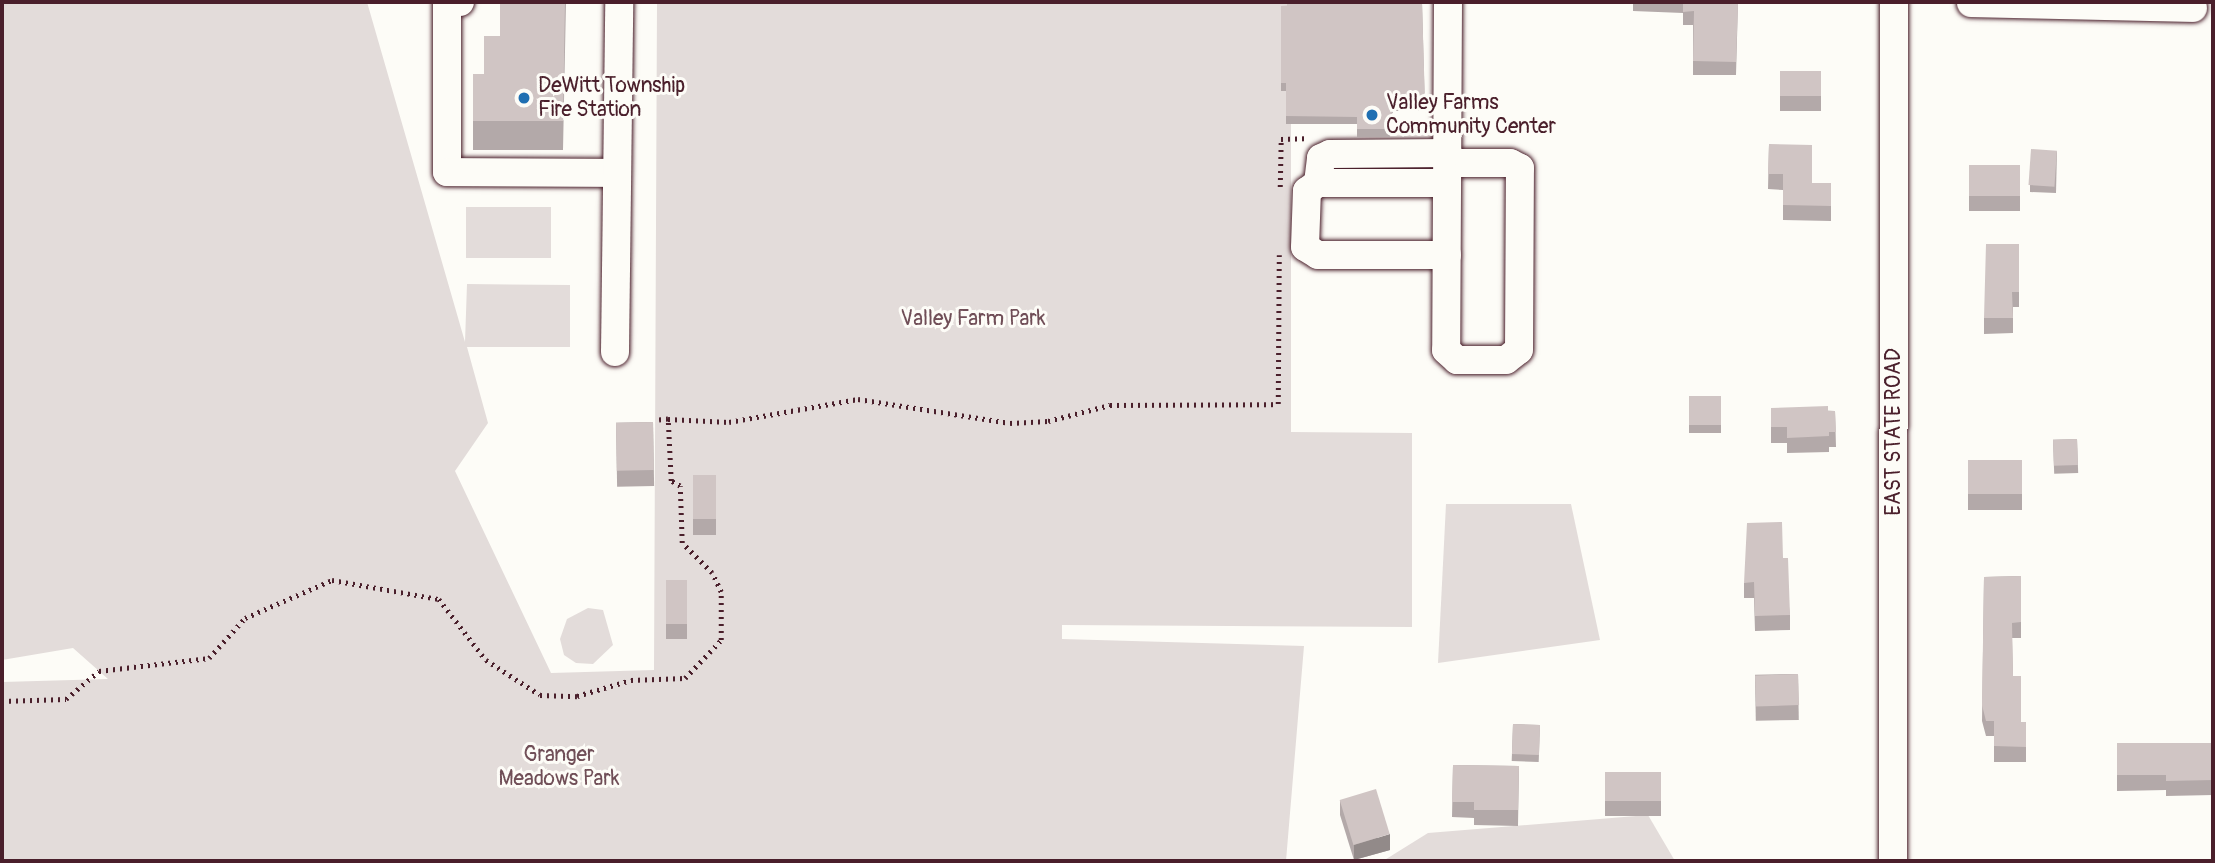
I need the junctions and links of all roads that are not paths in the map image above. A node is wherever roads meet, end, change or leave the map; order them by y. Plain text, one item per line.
1 (460, 2) edge
2 (619, 2) edge
3 (1448, 2) edge
4 (1894, 2) edge
5 (1971, 3) edge
6 (2062, 4) edge
7 (2193, 8) dead end
8 (1447, 166) junction
9 (617, 173) junction
10 (1447, 255) junction
11 (615, 352) dead end
12 (1893, 861) edge

1 - 9 street
2 - 9 street
3 - 8 street
4 - 12 street, EAST STATE ROAD
5 - 6 street
6 - 7 street
8 - 10 street
8 - 10 street
8 - 10 street
9 - 11 street

